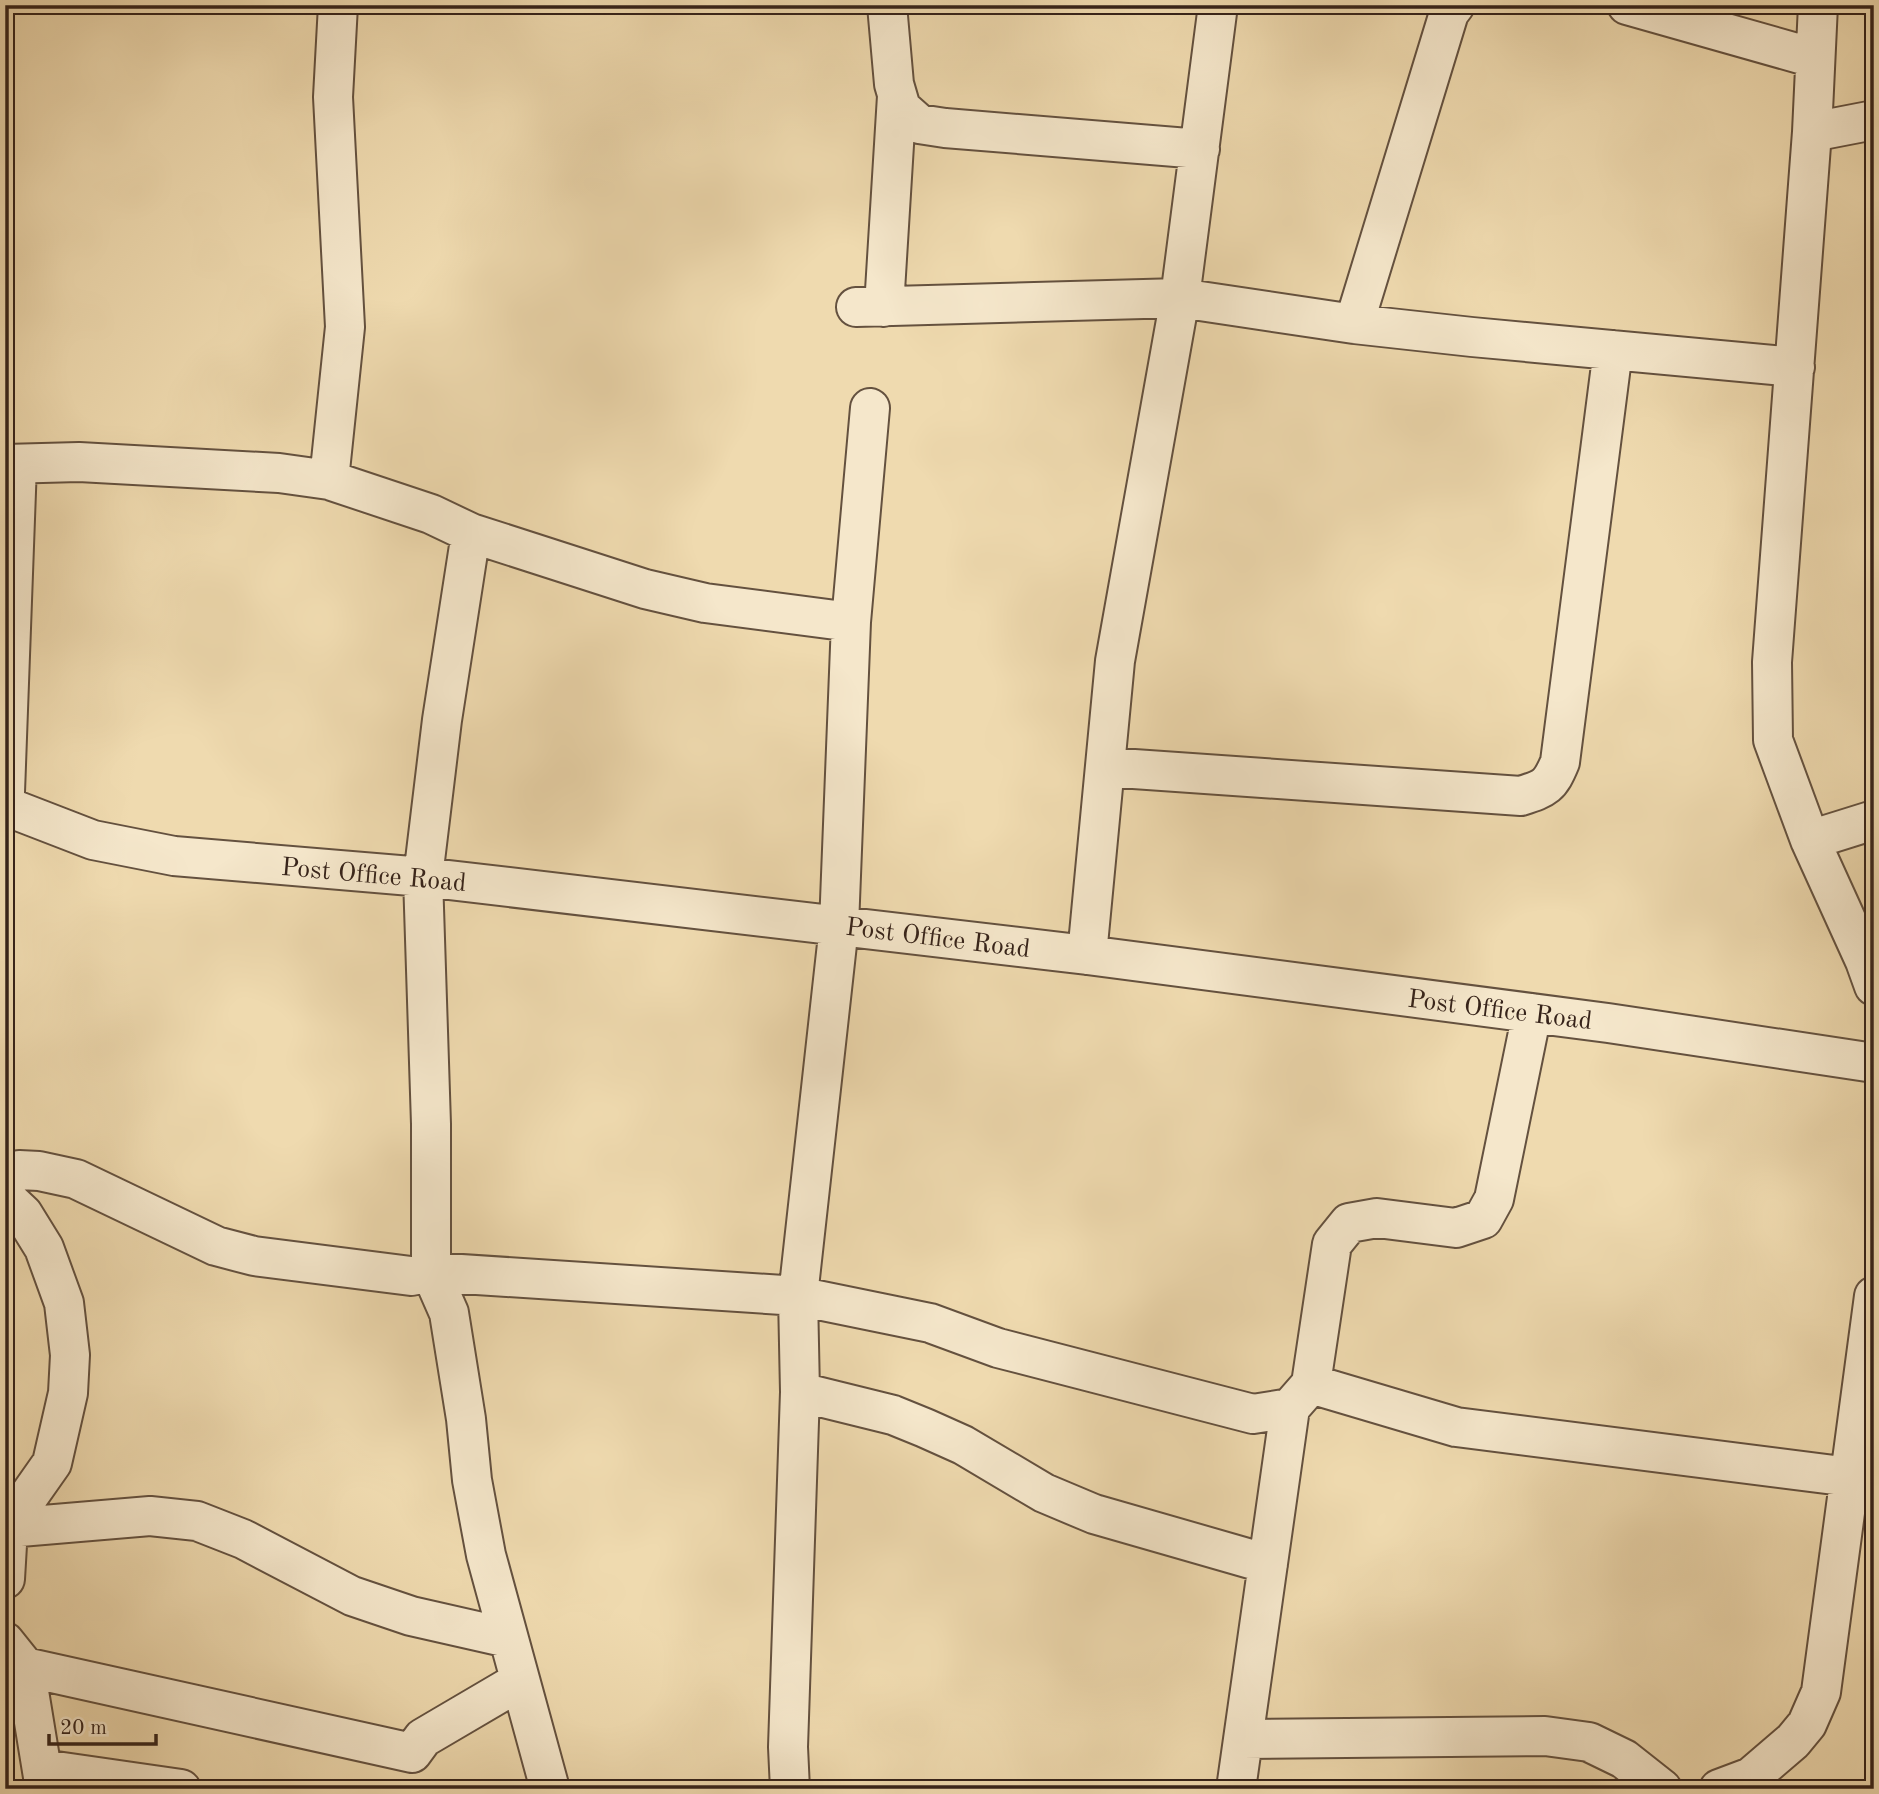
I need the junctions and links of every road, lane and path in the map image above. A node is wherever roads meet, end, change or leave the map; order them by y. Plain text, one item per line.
1 (338, 5) edge
2 (887, 5) edge
3 (1218, 5) edge
4 (1455, 5) edge
5 (1627, 5) edge
6 (1818, 5) edge
7 (1814, 58) junction
8 (898, 96) junction
9 (1874, 120) edge
10 (1812, 132) junction
11 (1200, 149) junction
12 (1180, 298) junction
13 (1354, 324) junction
14 (1613, 350) junction
15 (1795, 367) junction
16 (870, 408) dead end
17 (11, 464) edge
18 (329, 481) junction
19 (471, 533) junction
20 (851, 622) junction
21 (1105, 767) junction
22 (5, 792) edge
23 (5, 806) edge
24 (1874, 820) edge
25 (1810, 840) junction
26 (423, 877) junction
27 (839, 926) junction
28 (1087, 955) junction
29 (1874, 986) edge
30 (1532, 1013) junction
31 (1874, 1063) edge
32 (5, 1174) edge
33 (5, 1197) edge
34 (431, 1272) junction
35 (798, 1296) junction
36 (1874, 1296) edge
37 (800, 1392) junction
38 (1301, 1396) junction
39 (1850, 1476) junction
40 (7, 1529) edge
41 (1268, 1564) junction
42 (5, 1579) edge
43 (508, 1638) junction
44 (15, 1654) edge
45 (520, 1681) junction
46 (1243, 1739) junction
47 (43, 1779) edge
48 (181, 1789) edge
49 (550, 1789) edge
50 (790, 1789) edge
51 (1236, 1789) edge
52 (1662, 1789) edge
53 (1719, 1789) edge

1 - 18 street
2 - 8 street
3 - 11 street
4 - 13 street
5 - 7 street
6 - 7 street
7 - 10 street
8 - 11 street
8 - 12 street
9 - 10 street
10 - 15 street
11 - 12 street
12 - 13 street
12 - 21 street
13 - 14 street
14 - 15 street
14 - 21 street
15 - 25 street
16 - 20 street
17 - 18 street
17 - 22 street
18 - 19 street
19 - 20 street
19 - 26 street
20 - 27 street
21 - 28 street
23 - 26 street, Post Office Road
24 - 25 street
25 - 29 street
26 - 27 street, Post Office Road
26 - 34 street
27 - 28 street, Post Office Road
27 - 35 street
28 - 30 street, Post Office Road
30 - 31 street, Post Office Road
30 - 38 street
32 - 34 street
33 - 40 street
34 - 35 street
34 - 43 street
35 - 37 street
35 - 38 street
36 - 39 street
37 - 41 street
37 - 50 street
38 - 39 street
38 - 41 street
39 - 53 street
40 - 42 street
40 - 43 street
41 - 46 street
43 - 45 street
44 - 45 street
44 - 47 street
45 - 49 street
46 - 51 street
46 - 52 street
47 - 48 street

